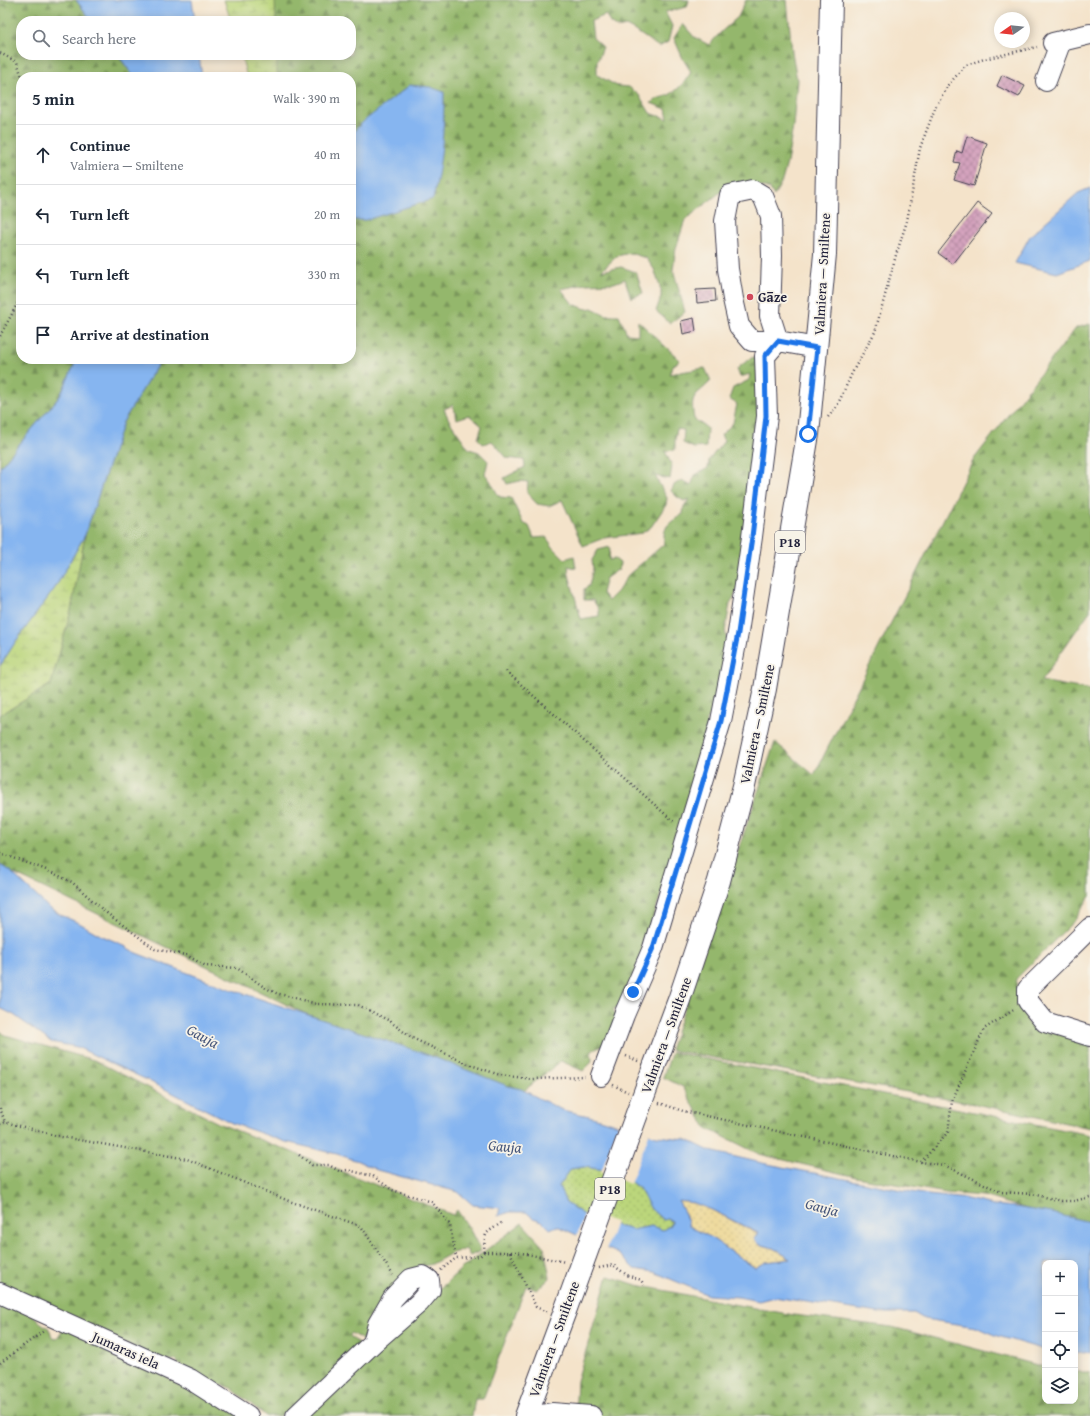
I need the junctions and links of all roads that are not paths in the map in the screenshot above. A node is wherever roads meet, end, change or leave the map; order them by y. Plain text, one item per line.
1 (831, 0) edge
2 (1090, 34) edge
3 (1046, 81) dead end
4 (778, 341) junction
5 (817, 348) junction
6 (1090, 928) edge
7 (1090, 1036) edge
8 (601, 1076) road end
9 (0, 1293) edge
10 (373, 1343) junction
11 (248, 1416) edge
12 (296, 1416) edge
13 (526, 1416) edge
14 (535, 1416) edge
15 (591, 1416) edge

1 - 5 main road, Valmiera — Smiltene / P18
2 - 3 street
4 - 4 street
4 - 5 street
4 - 8 street
5 - 13 main road, Valmiera — Smiltene / P18, bridge
6 - 7 street
9 - 11 street, Jumaras iela
10 - 10 street
10 - 12 street
14 - 15 street

